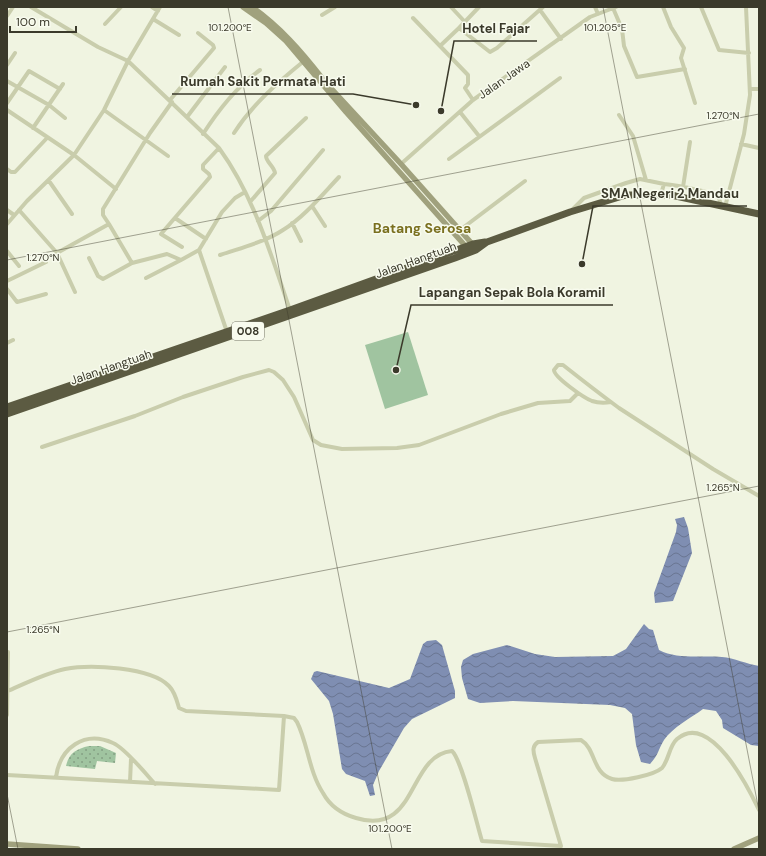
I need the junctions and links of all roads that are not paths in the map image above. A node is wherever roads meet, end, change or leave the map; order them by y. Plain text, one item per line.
1 (13, 7) edge
2 (31, 7) edge
3 (121, 7) edge
4 (152, 7) edge
5 (243, 7) edge
6 (252, 7) edge
7 (335, 7) edge
8 (451, 7) edge
9 (479, 7) edge
10 (595, 7) edge
11 (662, 7) edge
12 (702, 7) edge
13 (746, 7) edge
14 (614, 8) edge
15 (159, 9) edge
16 (542, 9) edge
17 (598, 14) junction
18 (322, 15) dead end
19 (7, 16) edge
20 (260, 16) junction
21 (413, 18) dead end
22 (154, 19) junction
23 (465, 22) junction
24 (105, 24) dead end
25 (459, 28) junction
26 (198, 33) dead end
27 (179, 35) dead end
28 (561, 39) junction
29 (440, 46) junction
30 (15, 52) dead end
31 (749, 53) junction
32 (128, 61) junction
33 (304, 61) junction
34 (7, 65) edge
35 (225, 67) dead end
36 (685, 69) junction
37 (260, 70) dead end
38 (560, 78) dead end
39 (7, 81) edge
40 (63, 84) dead end
41 (18, 87) junction
42 (60, 89) junction
43 (750, 89) junction
44 (759, 89) edge
45 (473, 100) junction
46 (171, 101) junction
47 (7, 103) edge
48 (695, 103) dead end
49 (49, 105) junction
50 (7, 110) edge
51 (104, 110) junction
52 (460, 112) junction
53 (619, 115) dead end
54 (187, 117) junction
55 (65, 118) dead end
56 (306, 118) dead end
57 (34, 128) junction
58 (234, 133) dead end
59 (203, 134) junction
60 (479, 136) junction
61 (47, 138) junction
62 (146, 140) junction
63 (690, 142) dead end
64 (741, 144) junction
65 (219, 148) junction
66 (759, 148) edge
67 (324, 150) dead end
68 (74, 155) junction
69 (168, 156) dead end
70 (448, 159) dead end
71 (401, 164) junction
72 (7, 169) edge
73 (339, 177) dead end
74 (646, 180) junction
75 (49, 181) junction
76 (525, 181) dead end
77 (414, 183) junction
78 (664, 184) junction
79 (683, 187) junction
80 (116, 189) junction
81 (245, 192) junction
82 (662, 194) junction
83 (250, 202) junction
84 (312, 206) junction
85 (723, 206) junction
86 (7, 210) edge
87 (19, 210) junction
88 (570, 212) junction
89 (72, 214) dead end
90 (759, 214) edge
91 (14, 215) junction
92 (175, 218) junction
93 (258, 221) junction
94 (292, 223) junction
95 (7, 224) edge
96 (109, 224) junction
97 (325, 226) dead end
98 (460, 230) junction
99 (206, 239) junction
100 (266, 239) junction
101 (301, 241) dead end
102 (182, 248) dead end
103 (471, 248) junction
104 (199, 250) junction
105 (7, 251) edge
106 (57, 253) junction
107 (220, 255) dead end
108 (89, 258) dead end
109 (181, 260) junction
110 (46, 262) dead end
111 (132, 262) junction
112 (19, 266) dead end
113 (146, 278) dead end
114 (7, 281) edge
115 (7, 289) edge
116 (75, 292) dead end
117 (46, 294) dead end
118 (343, 294) junction
119 (290, 310) junction
120 (227, 332) junction
121 (13, 340) dead end
122 (7, 343) edge
123 (578, 393) junction
124 (611, 402) junction
125 (8, 410) edge
126 (42, 447) dead end
127 (759, 496) edge
128 (8, 652) edge
129 (8, 691) edge
130 (7, 715) edge
131 (284, 716) junction
132 (131, 759) junction
133 (7, 775) edge
134 (56, 777) junction
135 (130, 782) junction
136 (155, 784) junction
137 (759, 810) edge
138 (759, 838) edge
139 (7, 844) edge
140 (78, 849) edge
141 (734, 849) edge

1 - 19 street
2 - 32 street
3 - 24 street
4 - 15 street
5 - 20 street
6 - 20 street
7 - 18 street
8 - 23 street
9 - 23 street
10 - 17 street
11 - 36 street
12 - 31 street
13 - 31 street
14 - 17 street, Jalan Jawa
14 - 36 street
15 - 22 street
16 - 25 street
16 - 28 street
17 - 28 street, Jalan Jawa
20 - 33 street
20 - 71 street
21 - 29 street
22 - 27 street
22 - 32 street
23 - 25 street
25 - 29 street
26 - 46 street
28 - 45 street, Jalan Jawa
29 - 45 street
30 - 34 street
31 - 43 street
32 - 46 street
32 - 51 street
33 - 58 street
33 - 77 street
35 - 54 street
36 - 48 street
37 - 59 street
38 - 60 street
39 - 41 street
40 - 42 street
41 - 42 street
41 - 47 street
41 - 49 street
42 - 49 street
43 - 44 street
43 - 64 street
45 - 52 street, Jalan Jawa
46 - 54 street
46 - 62 street
49 - 55 street
49 - 57 street
50 - 57 street
51 - 62 street
51 - 68 street
52 - 60 street
52 - 71 street, Jalan Jawa
53 - 74 street
54 - 59 street
56 - 83 street
57 - 61 street
59 - 65 street
60 - 70 street
61 - 68 street
61 - 72 street
62 - 69 street
62 - 80 street
63 - 79 street
64 - 66 street
64 - 85 street
65 - 81 street
65 - 92 street
67 - 93 street
68 - 75 street
68 - 80 street
71 - 77 street
73 - 84 street
74 - 78 street
74 - 88 street
75 - 87 street
75 - 89 street
76 - 98 street
77 - 98 street
77 - 103 street
78 - 79 street
78 - 82 street
79 - 85 street
80 - 96 street
81 - 83 street
81 - 99 street
82 - 85 highway, 008
82 - 88 highway, 008
83 - 93 street
84 - 94 street
84 - 97 street
85 - 90 highway, 008
86 - 91 street
87 - 91 street
87 - 106 street
88 - 103 highway, Jalan Hangtuah / 008
91 - 95 street
92 - 99 street
92 - 102 street
93 - 100 street
94 - 100 street
94 - 101 street
96 - 106 street
96 - 111 street
98 - 103 street
99 - 104 street
100 - 107 street
100 - 119 street
103 - 118 highway, Jalan Hangtuah / 008
104 - 109 street
104 - 120 street
105 - 112 street
106 - 116 street
108 - 111 street
109 - 111 street
109 - 113 street
110 - 114 street
115 - 117 street
118 - 119 highway, Jalan Hangtuah / 008
118 - 125 highway, Jalan Hangtuah / 008
119 - 120 highway, Jalan Hangtuah / 008
120 - 125 highway, Jalan Hangtuah / 008
121 - 122 street
123 - 124 street
123 - 124 street
123 - 126 street
124 - 127 street
128 - 129 street
129 - 130 street
129 - 131 street
131 - 136 street
131 - 137 street
132 - 134 street
132 - 135 street
132 - 136 street
133 - 134 street
134 - 135 street
135 - 136 street
138 - 141 street
139 - 140 street

